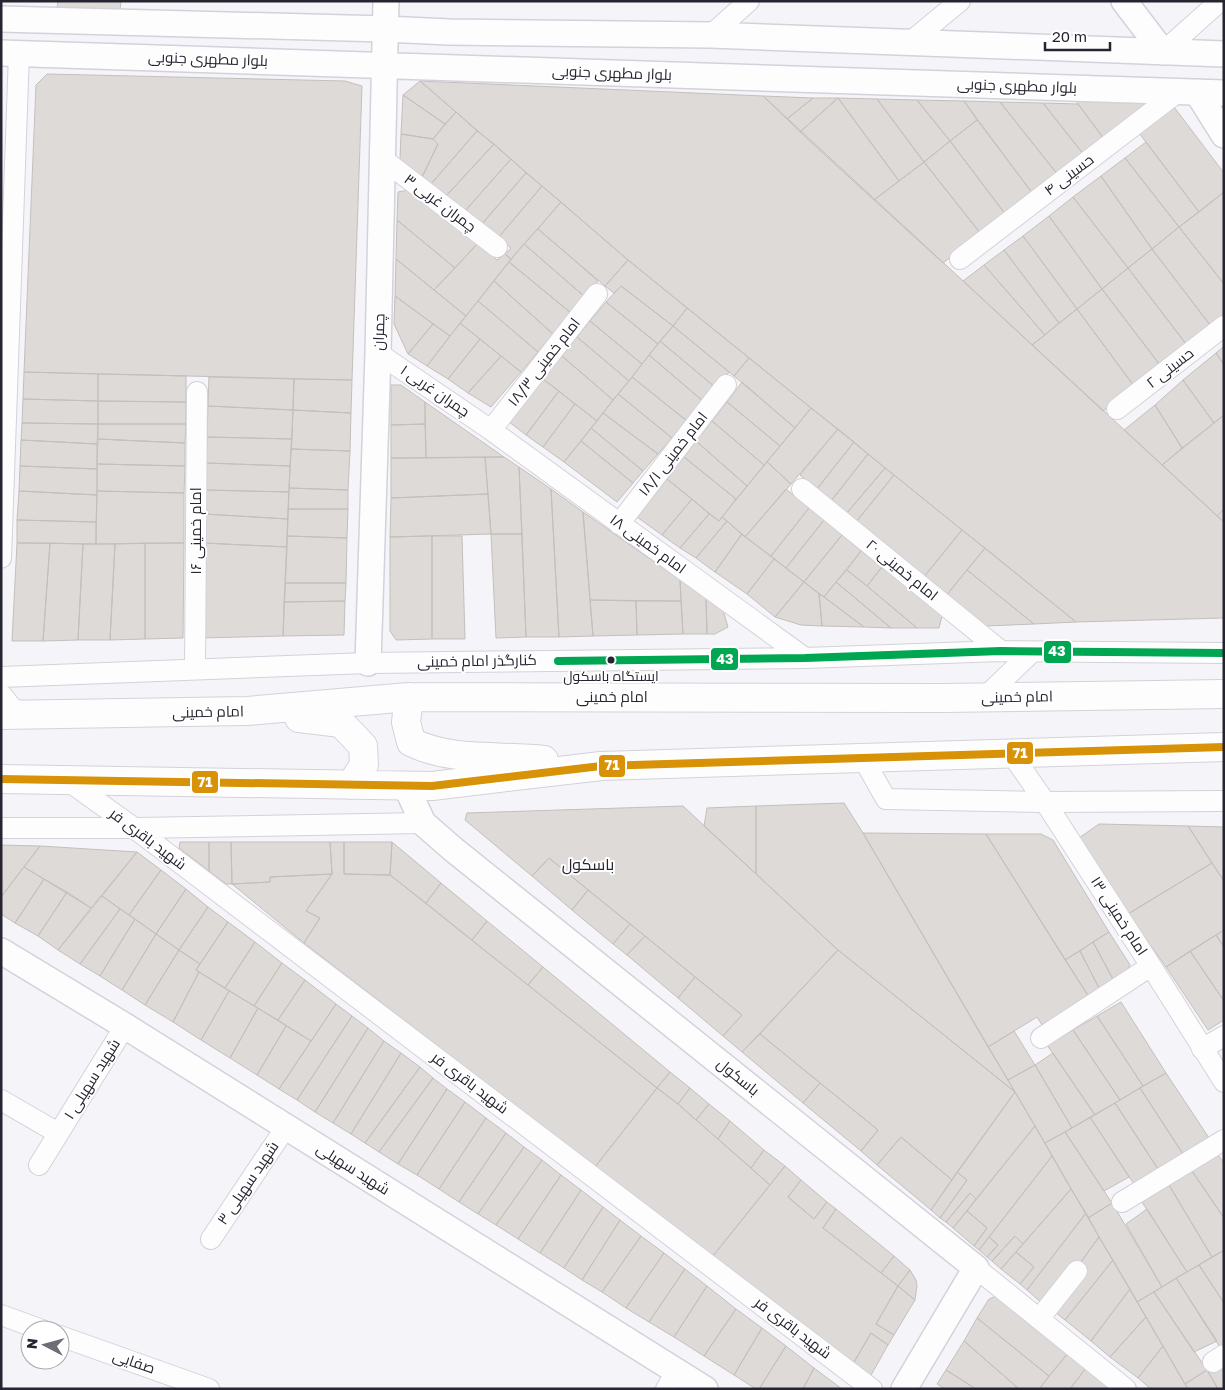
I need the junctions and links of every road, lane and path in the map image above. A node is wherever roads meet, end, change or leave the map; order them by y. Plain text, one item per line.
1 (386, 1) edge
2 (749, 1) edge
3 (960, 1) edge
4 (1124, 1) edge
5 (1220, 1) edge
6 (1, 19) edge
7 (350, 28) junction
8 (385, 28) junction
9 (448, 32) junction
10 (711, 35) junction
11 (909, 43) junction
12 (1163, 52) junction
13 (10, 53) edge
14 (1224, 54) edge
15 (337, 63) junction
16 (386, 65) junction
17 (440, 67) junction
18 (1188, 92) junction
19 (1224, 92) edge
20 (1224, 135) edge
21 (384, 160) junction
22 (7, 216) edge
23 (497, 247) dead end
24 (960, 259) dead end
25 (598, 294) dead end
26 (1224, 326) edge
27 (378, 353) junction
28 (726, 385) dead end
29 (196, 392) dead end
30 (4, 399) edge
31 (1117, 409) dead end
32 (491, 430) junction
33 (802, 489) dead end
34 (619, 524) junction
35 (1, 558) edge
36 (1001, 651) junction
37 (1032, 652) junction
38 (1224, 654) edge
39 (804, 658) junction
40 (368, 662) junction
41 (195, 670) junction
42 (1, 677) edge
43 (1, 694) edge
44 (1224, 694) edge
45 (409, 697) junction
46 (984, 698) junction
47 (247, 711) junction
48 (1, 715) edge
49 (32, 715) junction
50 (1224, 747) edge
51 (1010, 753) junction
52 (863, 758) junction
53 (601, 766) junction
54 (1, 779) edge
55 (67, 780) junction
56 (351, 785) junction
57 (406, 786) junction
58 (1224, 801) edge
59 (1045, 802) junction
60 (423, 823) junction
61 (1, 828) edge
62 (134, 828) junction
63 (1, 951) edge
64 (1151, 966) junction
65 (126, 1026) junction
66 (1224, 1036) edge
67 (1041, 1038) dead end
68 (1202, 1049) junction
69 (1224, 1082) edge
70 (1, 1100) edge
71 (286, 1127) junction
72 (58, 1133) junction
73 (1224, 1140) edge
74 (39, 1165) dead end
75 (1122, 1202) dead end
76 (211, 1239) dead end
77 (976, 1268) junction
78 (1077, 1271) dead end
79 (1, 1316) edge
80 (1039, 1319) junction
81 (20, 1322) edge
82 (70, 1340) edge
83 (671, 1381) edge
84 (209, 1389) edge
85 (704, 1389) edge
86 (872, 1389) edge
87 (904, 1389) edge
88 (1126, 1389) edge

1 - 8 street, چمران
2 - 10 street
3 - 11 street
4 - 12 street
5 - 12 street
6 - 7 street
7 - 8 street
7 - 15 street
8 - 9 street
8 - 16 street, چمران
9 - 10 street
9 - 17 street
10 - 11 street
11 - 12 street
12 - 14 street
13 - 15 street, بلوار مطهری جنوبی
13 - 22 street
15 - 16 street, بلوار مطهری جنوبی
16 - 17 street, بلوار مطهری جنوبی
16 - 21 street, چمران
17 - 18 street, بلوار مطهری جنوبی
18 - 19 street, بلوار مطهری جنوبی
18 - 20 street
18 - 24 street, حسینی ۴
21 - 23 street, چمران غربی ۳
21 - 27 street, چمران
22 - 30 street
25 - 32 street, امام خمینی ۱۸/۳
26 - 31 street, حسینی ۲
27 - 32 street, چمران غربی ۱
27 - 40 street, چمران
28 - 34 street, امام خمینی ۱۸/۱
29 - 41 street, امام خمینی ۱۶
30 - 35 street
32 - 34 street, امام خمینی ۱۸
33 - 36 street, امام خمینی ۲۰
34 - 39 street, امام خمینی ۱۸
36 - 37 street, کنارگذر امام خمینی
36 - 39 street, کنارگذر امام خمینی
37 - 38 street, کنارگذر امام خمینی
37 - 46 street
39 - 40 street, کنارگذر امام خمینی
40 - 41 street, کنارگذر امام خمینی
41 - 42 street, کنارگذر امام خمینی
43 - 49 street
44 - 46 main road, امام خمینی
45 - 46 main road, امام خمینی
45 - 47 main road, امام خمینی
45 - 53 main road
47 - 49 main road, امام خمینی
47 - 56 main road
48 - 49 main road, امام خمینی
50 - 51 main road
51 - 52 main road
51 - 59 street, امام خمینی ۱۳
52 - 53 main road
52 - 59 street
53 - 57 main road
54 - 55 main road
55 - 56 main road
55 - 62 street, شهید باقری فر
56 - 57 main road
57 - 60 street, باسکول
58 - 59 street
59 - 64 street, امام خمینی ۱۳
60 - 62 street
60 - 77 street, باسکول
61 - 62 street
62 - 86 street, شهید باقری فر
63 - 65 street, شهید سهیلی
64 - 67 street
64 - 68 street, امام خمینی ۱۳
65 - 71 street, شهید سهیلی
65 - 72 street, شهید سهیلی ۱
66 - 68 street
68 - 69 street, امام خمینی ۱۳
70 - 72 street, شهید سهیلی ۱
71 - 76 street, شهید سهیلی ۳
71 - 83 street, شهید سهیلی
72 - 74 street, شهید سهیلی ۱
73 - 75 street
77 - 80 street
77 - 87 street
78 - 80 street
79 - 81 street
80 - 88 street
82 - 84 street, صفایی
83 - 85 street, شهید سهیلی

